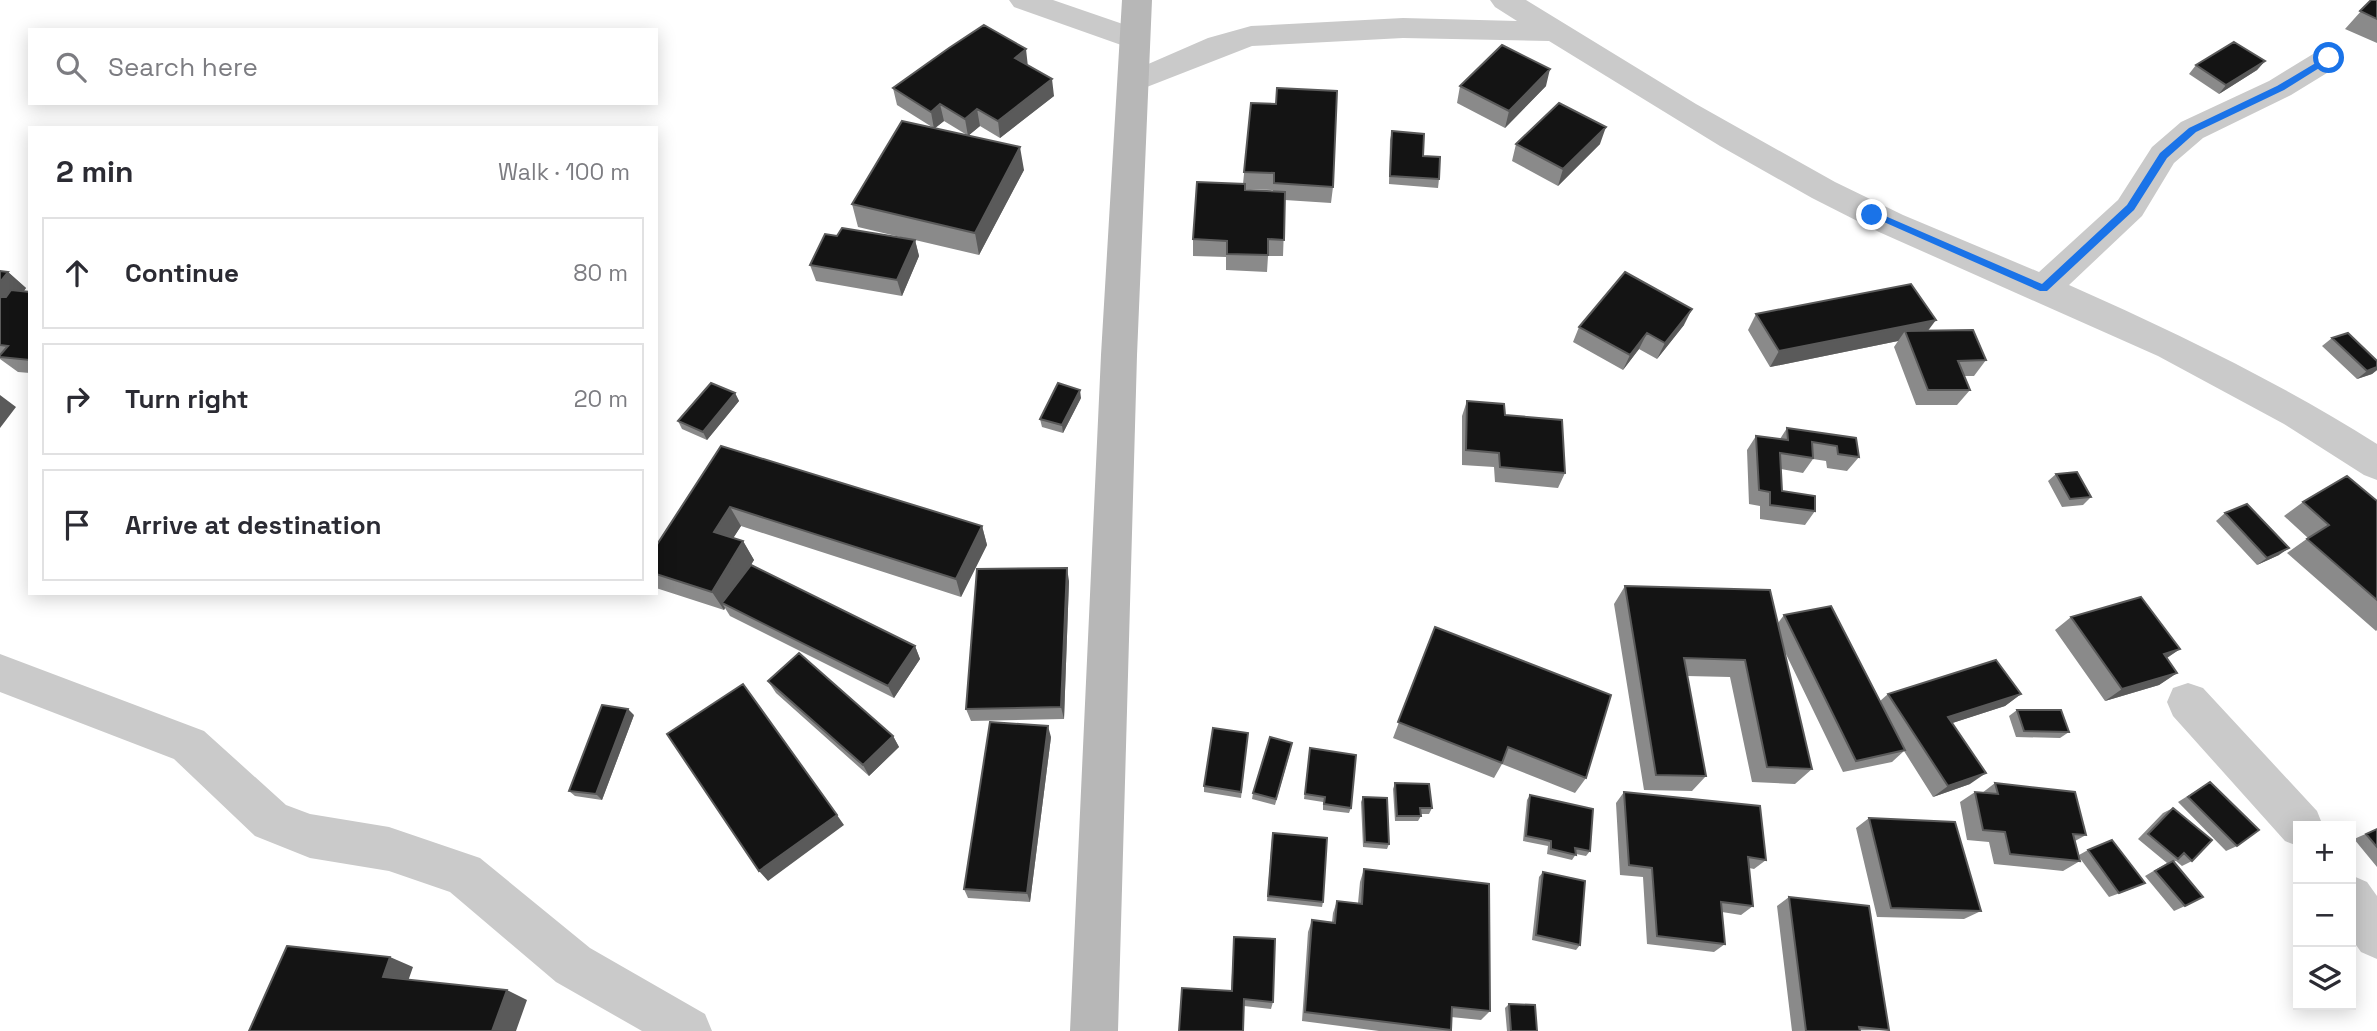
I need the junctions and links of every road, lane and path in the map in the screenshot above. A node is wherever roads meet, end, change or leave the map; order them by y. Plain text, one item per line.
1 (1024, 0) edge
2 (1137, 0) edge
3 (1505, 0) edge
4 (1555, 31) junction
5 (1135, 39) junction
6 (2329, 58) dead end
7 (1134, 82) junction
8 (2043, 289) junction
9 (2377, 464) edge
10 (0, 673) edge
11 (2188, 702) dead end
12 (2296, 821) edge
13 (2356, 905) edge
14 (2377, 936) edge
15 (688, 1031) edge
16 (1094, 1031) edge

1 - 5 street
2 - 5 main road
3 - 4 street
4 - 7 street
4 - 8 street
5 - 7 main road
6 - 8 street
7 - 16 main road
8 - 9 street
10 - 15 street
11 - 12 street
13 - 14 street

